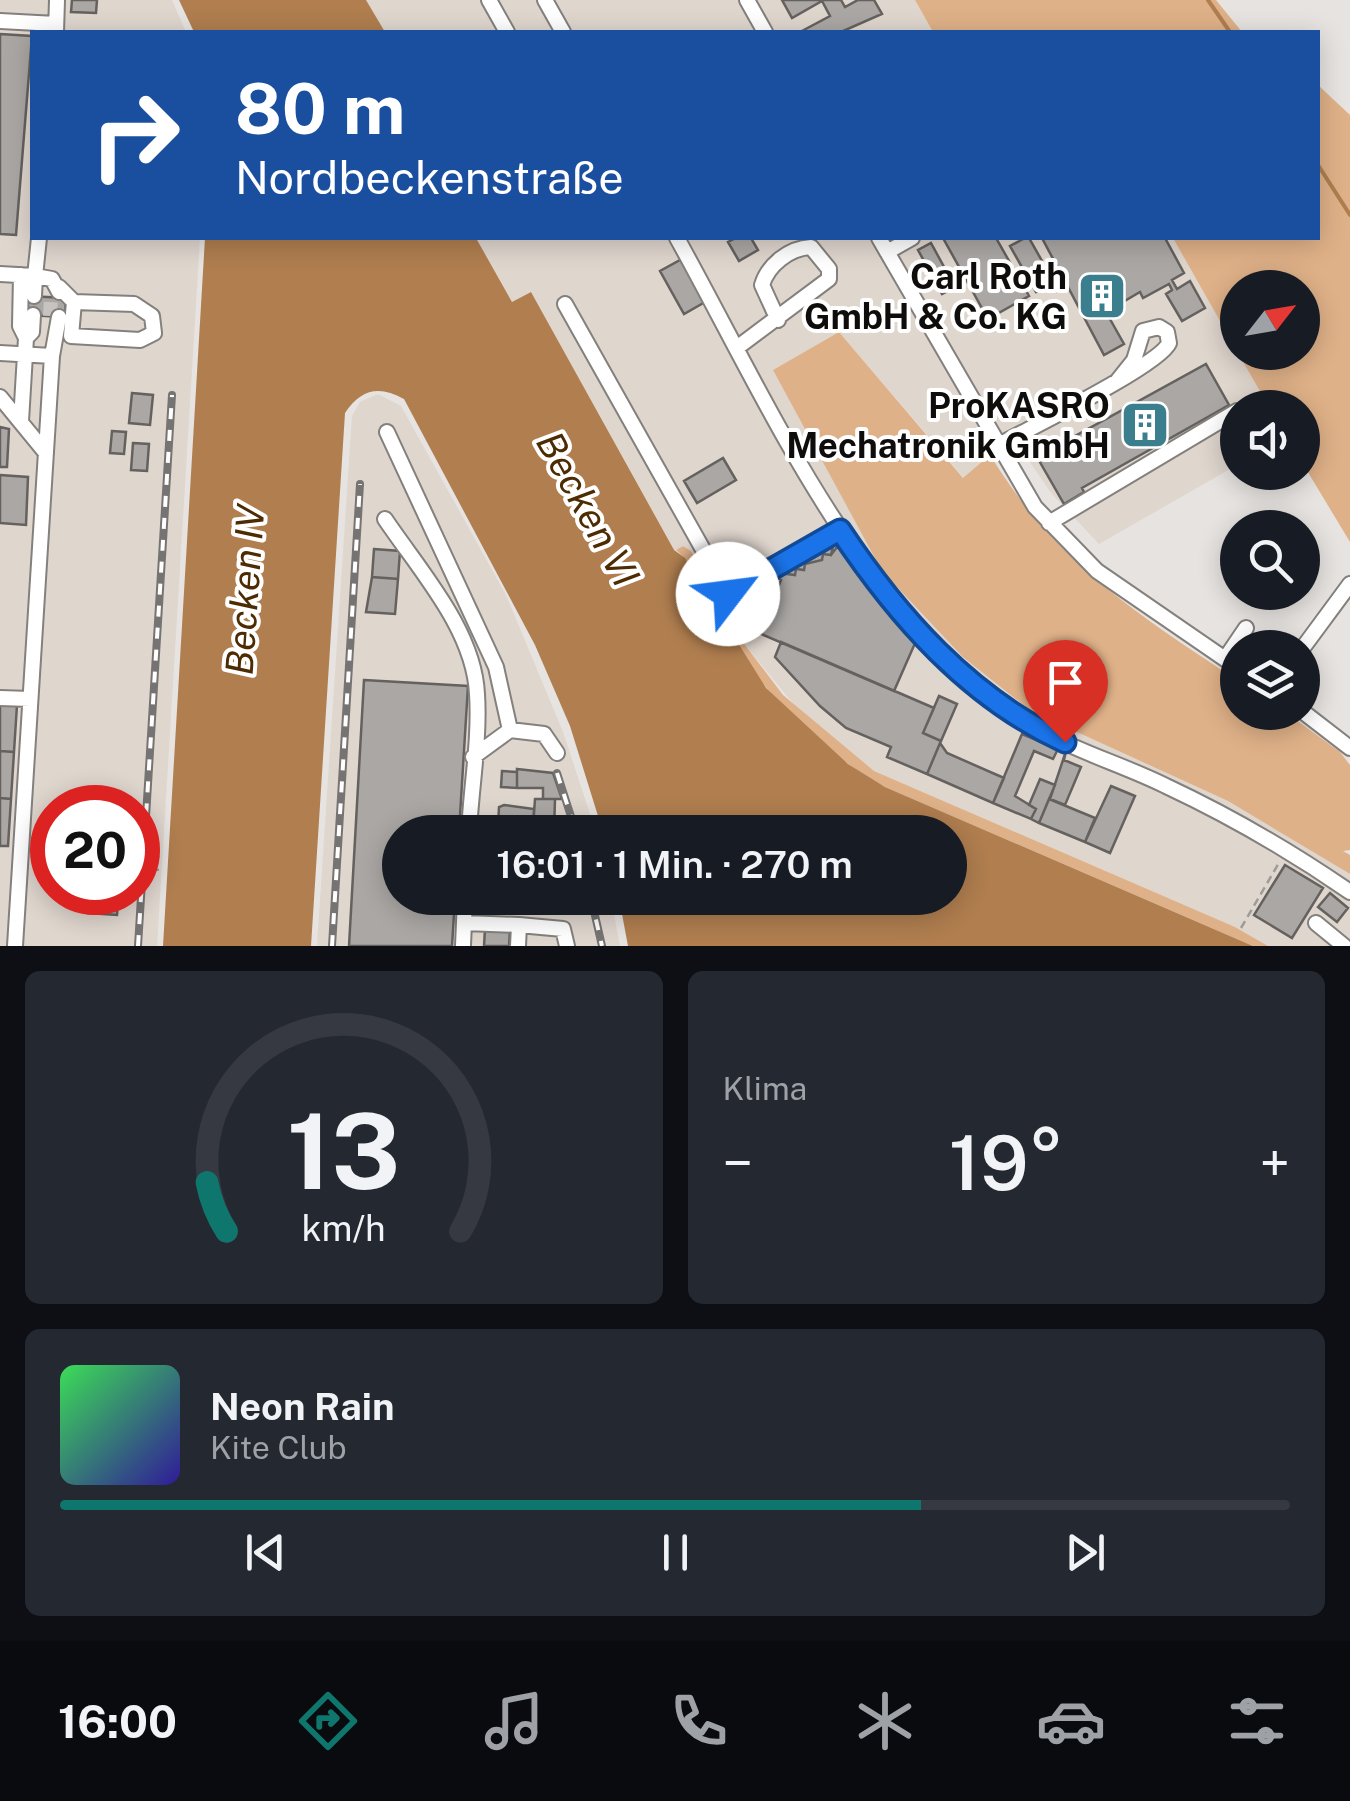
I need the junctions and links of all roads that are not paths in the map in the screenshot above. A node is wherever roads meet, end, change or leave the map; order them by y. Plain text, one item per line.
1 (57, 0) edge
2 (489, 0) edge
3 (545, 0) edge
4 (746, 0) edge
5 (0, 21) edge
6 (56, 28) edge
7 (507, 30) edge
8 (562, 30) edge
9 (763, 30) edge
10 (39, 240) edge
11 (678, 240) edge
12 (879, 240) edge
13 (908, 240) edge
14 (887, 252) junction
15 (0, 274) edge
16 (28, 276) junction
17 (59, 293) junction
18 (34, 296) tunnel mouth
19 (565, 304) dead end
20 (33, 315) tunnel mouth
21 (778, 320) junction
22 (72, 336) junction
23 (26, 338) junction
24 (738, 347) junction
25 (0, 354) edge
26 (25, 354) junction
27 (52, 356) junction
28 (1118, 380) dead end
29 (0, 397) edge
30 (21, 420) junction
31 (1220, 421) edge
32 (388, 432) dead end
33 (996, 446) junction
34 (46, 453) junction
35 (385, 519) dead end
36 (1049, 523) junction
37 (840, 530) junction
38 (1350, 584) edge
39 (1317, 630) edge
40 (1220, 655) edge
41 (0, 698) edge
42 (30, 700) junction
43 (1320, 726) edge
44 (510, 730) junction
45 (1350, 748) edge
46 (557, 753) dead end
47 (473, 758) junction
48 (470, 815) edge
49 (1350, 892) edge
50 (464, 915) edge
51 (464, 923) junction
52 (1316, 924) dead end
53 (519, 925) junction
54 (15, 946) edge
55 (462, 946) edge
56 (518, 946) edge
57 (567, 946) edge
58 (1344, 946) edge

1 - 6 street
2 - 7 street
3 - 8 street
4 - 9 street
5 - 6 street
10 - 16 street
11 - 24 street
12 - 14 street
13 - 14 street
14 - 33 street
15 - 16 street
16 - 17 street
16 - 18 street
16 - 23 street
17 - 22 street
17 - 22 street
19 - 37 street
20 - 23 street
21 - 21 street
21 - 24 street
22 - 27 street
23 - 26 street
24 - 37 street
25 - 26 street
26 - 27 street
26 - 30 street
27 - 34 street
28 - 33 street
29 - 30 street
30 - 34 street
31 - 36 street
32 - 44 street
33 - 36 street
34 - 42 street
35 - 47 street
36 - 40 street
37 - 49 street
38 - 39 street
41 - 42 street
42 - 54 street
43 - 45 street
44 - 46 street
44 - 47 street
47 - 48 street
50 - 51 street
51 - 53 street
51 - 55 street
52 - 58 street
53 - 56 street
53 - 57 street

